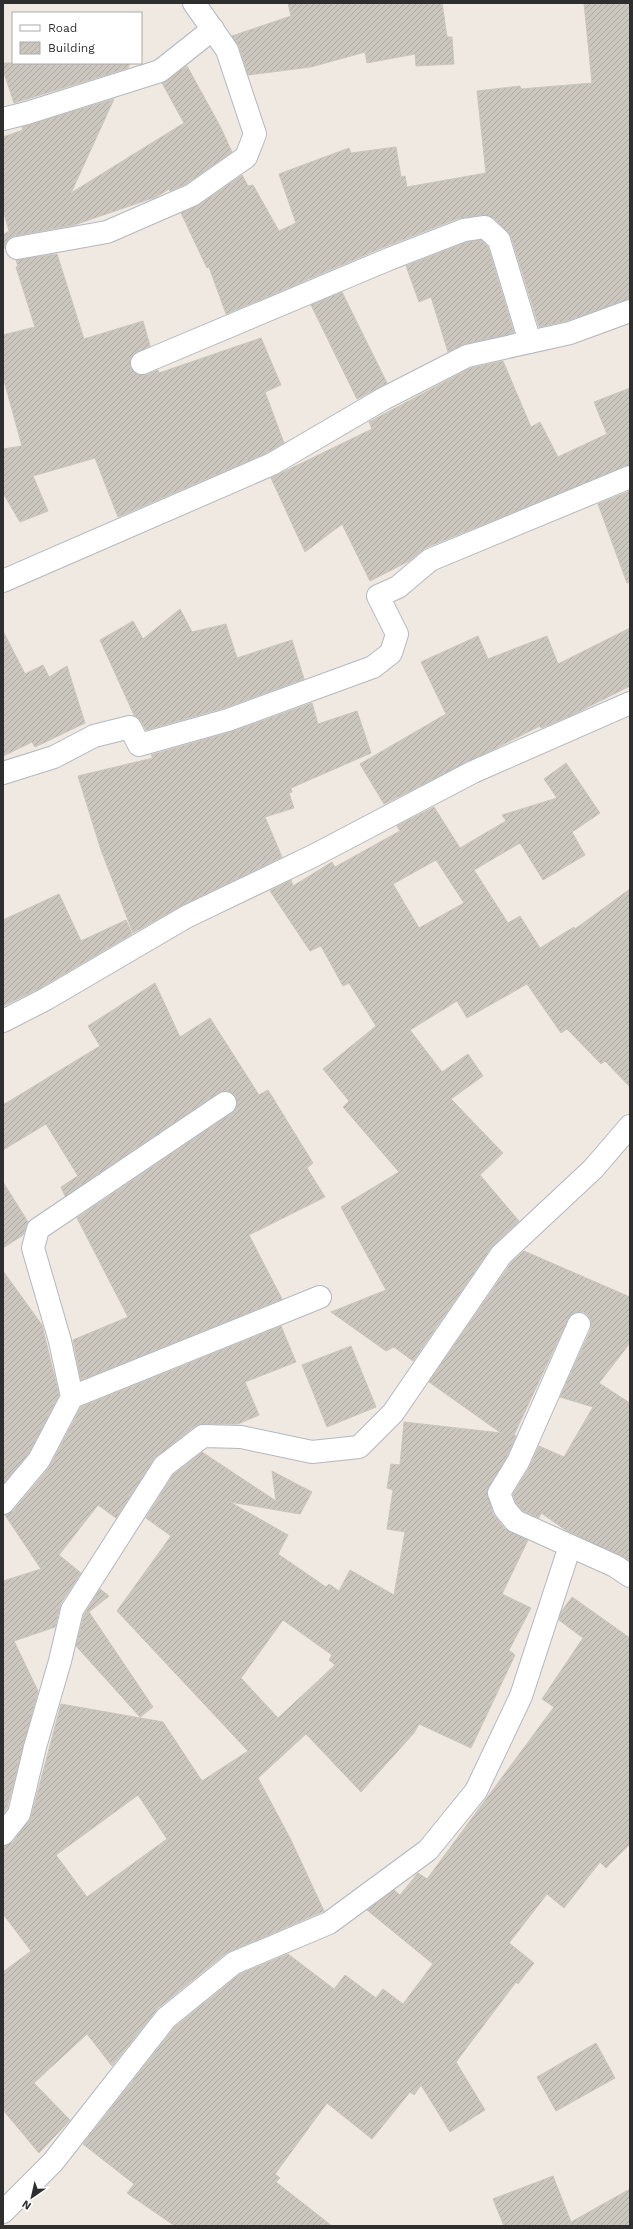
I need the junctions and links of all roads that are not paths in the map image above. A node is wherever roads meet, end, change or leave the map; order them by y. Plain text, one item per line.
1 (194, 3) edge
2 (213, 29) junction
3 (3, 119) edge
4 (17, 248) dead end
5 (630, 311) edge
6 (530, 342) junction
7 (142, 362) dead end
8 (630, 477) edge
9 (3, 581) edge
10 (630, 703) edge
11 (3, 773) edge
12 (3, 1021) edge
13 (226, 1102) dead end
14 (630, 1126) edge
15 (320, 1297) dead end
16 (579, 1324) dead end
17 (72, 1397) junction
18 (3, 1503) edge
19 (570, 1546) junction
20 (630, 1576) edge
21 (3, 1834) edge
22 (3, 2212) edge

1 - 2 street
2 - 3 street
2 - 4 street
5 - 6 street
6 - 7 street
6 - 9 street
8 - 11 street
10 - 12 street
13 - 17 street
14 - 21 street
15 - 17 street
16 - 19 street
17 - 18 street
19 - 20 street
19 - 22 street

